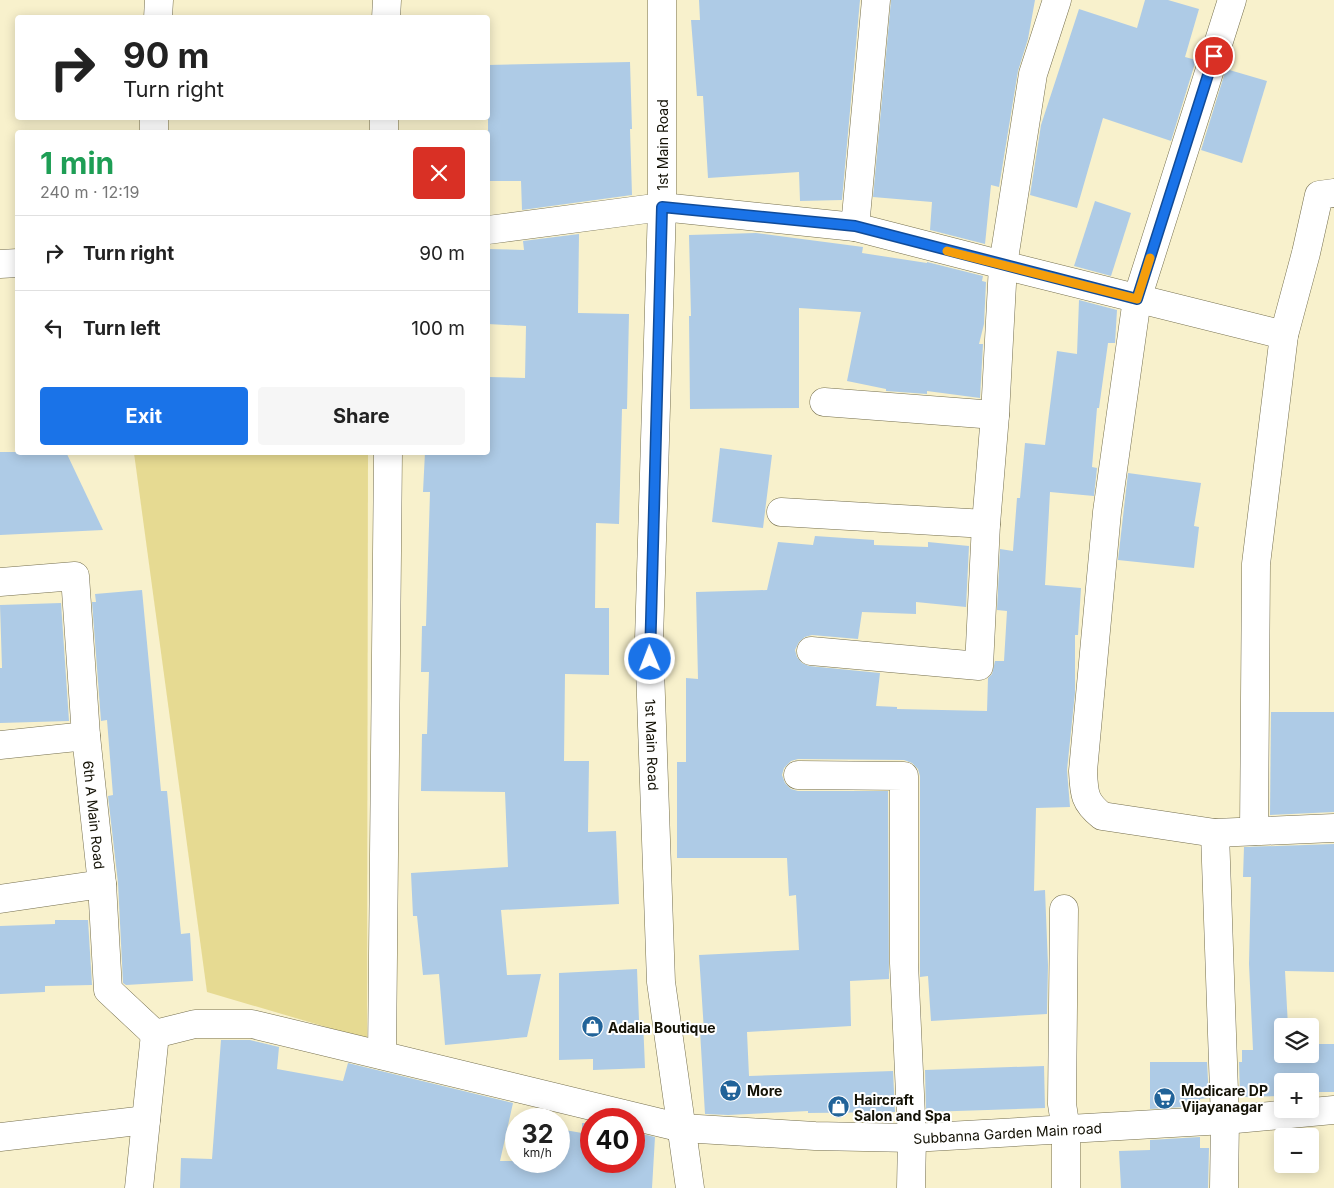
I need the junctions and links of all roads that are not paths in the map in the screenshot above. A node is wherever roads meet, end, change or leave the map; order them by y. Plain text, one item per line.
1 (159, 0) edge
2 (387, 0) edge
3 (662, 0) edge
4 (876, 0) edge
5 (1057, 0) edge
6 (1232, 0) edge
7 (158, 15) edge
8 (386, 15) edge
9 (1334, 193) edge
10 (662, 207) junction
11 (855, 226) junction
12 (490, 230) edge
13 (15, 263) edge
14 (0, 264) edge
15 (1003, 265) junction
16 (1137, 299) junction
17 (1284, 335) junction
18 (824, 402) dead end
19 (995, 415) junction
20 (388, 455) edge
21 (780, 512) dead end
22 (986, 524) junction
23 (0, 582) edge
24 (811, 651) dead end
25 (86, 736) junction
26 (0, 744) edge
27 (798, 775) dead end
28 (1334, 828) edge
29 (1254, 831) junction
30 (1215, 833) junction
31 (102, 884) junction
32 (0, 899) edge
33 (1064, 909) dead end
34 (155, 1034) junction
35 (382, 1055) junction
36 (1334, 1110) edge
37 (146, 1120) junction
38 (1225, 1120) junction
39 (682, 1128) junction
40 (1066, 1130) junction
41 (0, 1137) edge
42 (912, 1138) junction
43 (139, 1188) edge
44 (690, 1188) edge
45 (911, 1188) edge
46 (1066, 1188) edge
47 (1224, 1188) edge

1 - 7 street
2 - 8 street
3 - 10 street, 1st Main Road
4 - 11 street
5 - 15 street
6 - 16 street
9 - 17 street
10 - 11 street
10 - 12 street
10 - 39 street, 1st Main Road
11 - 15 street
13 - 14 street
15 - 16 street
15 - 19 street
16 - 17 street
16 - 30 street
17 - 29 street
18 - 19 street
19 - 22 street
20 - 35 street
21 - 22 street
22 - 24 street
23 - 25 street, 6th A Main Road
25 - 26 street
25 - 31 street, 6th A Main Road
27 - 42 street
28 - 29 street
29 - 30 street
30 - 38 street
31 - 32 street
31 - 34 street, 6th A Main Road
33 - 40 street
34 - 35 street, Subbanna Garden Main road
34 - 37 street
35 - 39 street, Subbanna Garden Main road
36 - 38 street, Subbanna Garden Main road
37 - 41 street
37 - 43 street
38 - 40 street, Subbanna Garden Main road
38 - 47 street
39 - 42 street, Subbanna Garden Main road
39 - 44 street, 1st Main Road
40 - 42 street, Subbanna Garden Main road
40 - 46 street
42 - 45 street

